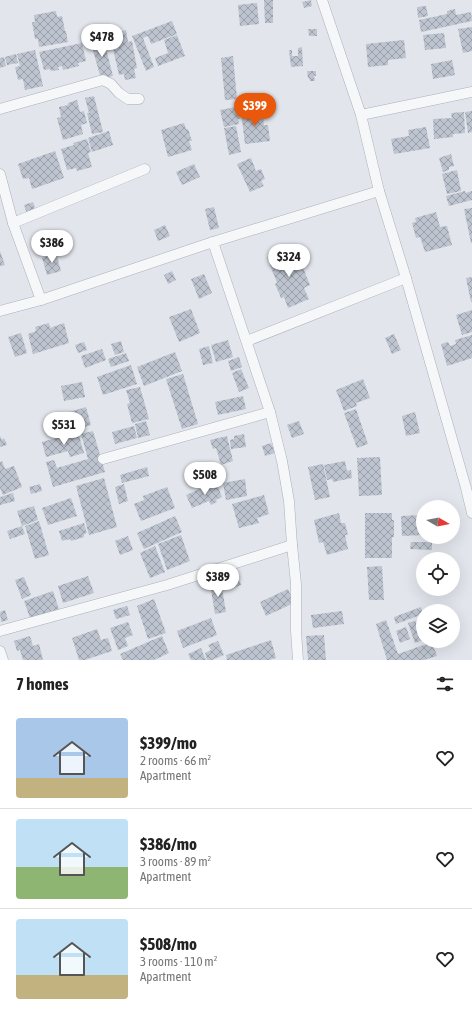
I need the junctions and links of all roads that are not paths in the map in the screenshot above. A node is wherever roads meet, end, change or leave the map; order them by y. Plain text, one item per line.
1 (322, 0) edge
2 (472, 92) edge
3 (139, 99) dead end
4 (0, 109) edge
5 (361, 115) junction
6 (145, 169) dead end
7 (1, 179) edge
8 (379, 191) junction
9 (13, 223) junction
10 (213, 242) junction
11 (406, 278) junction
12 (41, 300) junction
13 (0, 311) edge
14 (247, 341) junction
15 (270, 412) junction
16 (103, 459) dead end
17 (469, 487) edge
18 (472, 513) edge
19 (292, 545) junction
20 (0, 631) edge
21 (0, 651) edge
22 (3, 660) edge
23 (298, 660) edge

1 - 5 street
2 - 5 street
3 - 4 street
5 - 8 street
6 - 9 street
7 - 9 street
8 - 10 street
8 - 11 street
9 - 12 street
10 - 12 street
10 - 14 street
11 - 14 street
11 - 17 street
12 - 13 street
14 - 15 street
15 - 16 street
15 - 19 street
17 - 18 street
19 - 20 street
19 - 23 street
21 - 22 street

